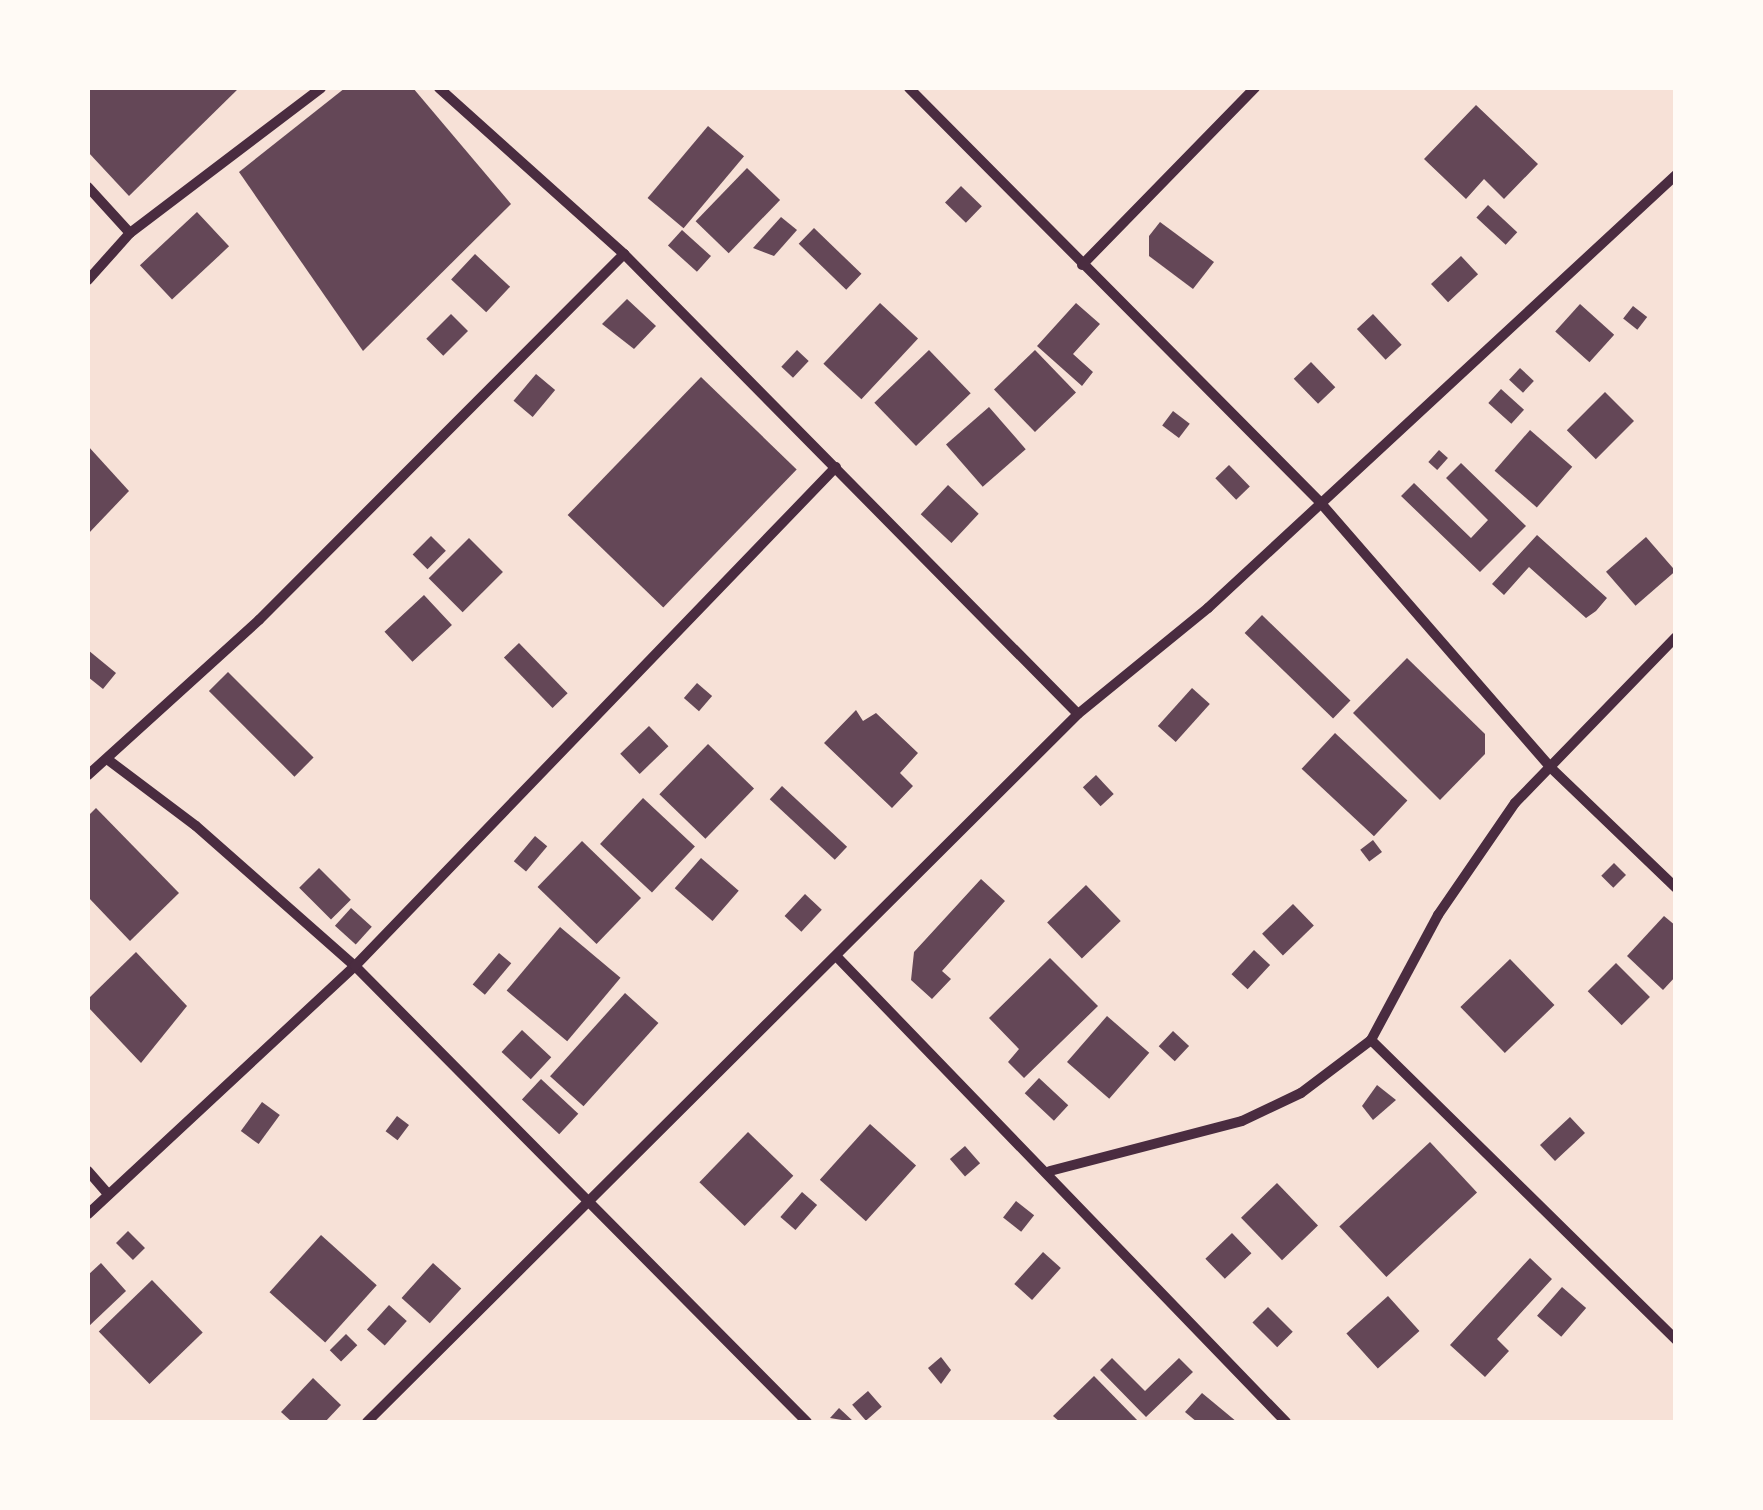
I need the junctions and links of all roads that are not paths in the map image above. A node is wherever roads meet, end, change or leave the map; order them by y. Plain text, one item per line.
1 (320, 88) edge
2 (439, 88) edge
3 (910, 88) edge
4 (1255, 88) edge
5 (1676, 175) edge
6 (88, 187) edge
7 (130, 233) junction
8 (624, 254) junction
9 (1082, 265) junction
10 (88, 280) edge
11 (836, 467) junction
12 (1318, 500) junction
13 (1676, 637) edge
14 (1078, 714) junction
15 (107, 759) junction
16 (1548, 766) junction
17 (88, 775) edge
18 (1676, 888) edge
19 (838, 958) junction
20 (356, 966) junction
21 (1371, 1040) junction
22 (88, 1171) edge
23 (1050, 1171) junction
24 (108, 1194) junction
25 (593, 1204) junction
26 (88, 1214) edge
27 (1676, 1340) edge
28 (368, 1422) edge
29 (807, 1422) edge
30 (1286, 1422) edge

1 - 7 street
2 - 8 street
3 - 9 street
4 - 9 street
5 - 12 street
6 - 7 street
7 - 10 street
8 - 11 street
8 - 15 street
9 - 12 street
11 - 14 street
11 - 20 street
12 - 14 street
12 - 16 street
13 - 16 street
14 - 19 street
15 - 17 street
15 - 20 street
16 - 18 street
16 - 21 street
19 - 23 street
19 - 25 street
20 - 24 street
20 - 25 street
21 - 23 street
21 - 27 street
22 - 24 street
23 - 30 street
24 - 26 street
25 - 28 street
25 - 29 street

